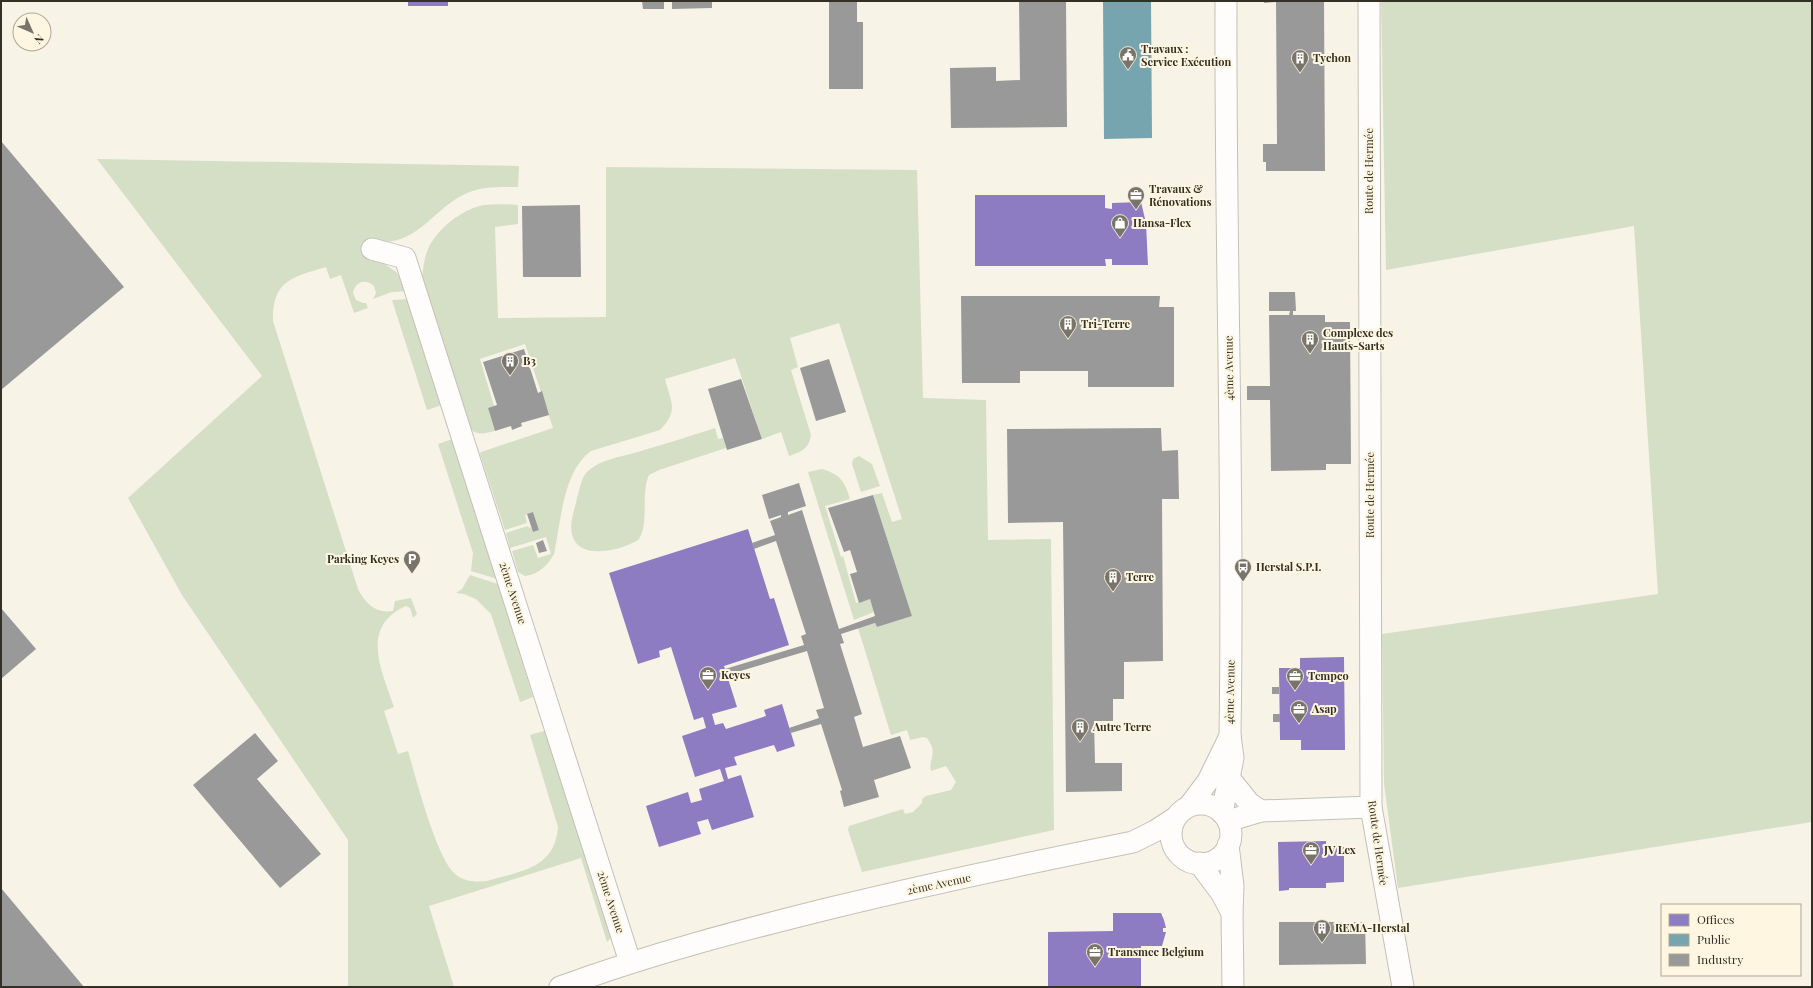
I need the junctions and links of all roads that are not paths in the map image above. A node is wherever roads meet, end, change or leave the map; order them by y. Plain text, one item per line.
1 (1226, 1) edge
2 (1368, 1) edge
3 (372, 249) dead end
4 (1230, 735) junction
5 (1230, 779) junction
6 (1371, 807) junction
7 (1183, 811) junction
8 (1260, 811) junction
9 (1225, 817) junction
10 (1133, 842) junction
11 (1228, 845) junction
12 (1178, 853) junction
13 (1198, 863) junction
14 (1232, 913) junction
15 (630, 962) junction
16 (560, 987) edge
17 (1233, 987) edge
18 (1403, 987) edge

1 - 4 street, 4ème Avenue
2 - 6 street, Route de Hermée
3 - 15 street, 2ème Avenue
4 - 5 street, 4ème Avenue
4 - 7 street, 4ème Avenue
5 - 8 street
5 - 9 street, 4ème Avenue
6 - 8 street
6 - 18 street, Route de Hermée
7 - 9 street
7 - 10 street, 2ème Avenue
7 - 12 street, 4ème Avenue
8 - 9 street
9 - 11 street, 4ème Avenue
10 - 12 street, 2ème Avenue
10 - 15 street, 2ème Avenue
11 - 13 street
11 - 14 street, 4ème Avenue
12 - 13 street, 4ème Avenue
13 - 14 street, 4ème Avenue
14 - 17 street, 4ème Avenue
15 - 16 street, 2ème Avenue

